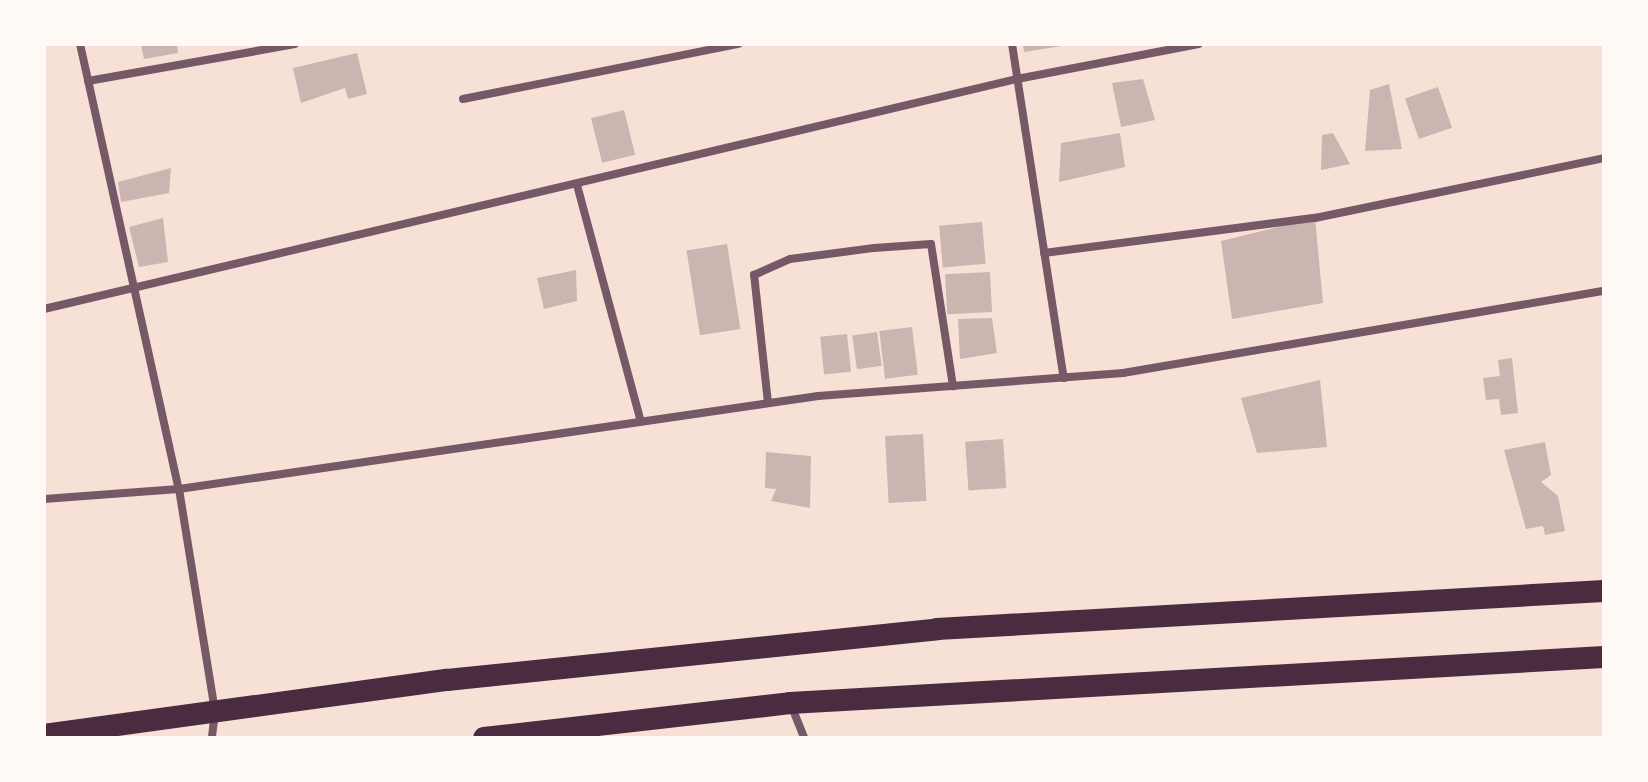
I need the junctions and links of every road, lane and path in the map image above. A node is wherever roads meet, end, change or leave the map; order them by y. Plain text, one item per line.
1 (80, 44) edge
2 (295, 44) edge
3 (739, 44) edge
4 (1012, 44) edge
5 (1199, 44) edge
6 (1017, 79) junction
7 (88, 81) junction
8 (463, 99) dead end
9 (1604, 158) edge
10 (577, 185) junction
11 (1044, 253) junction
12 (1604, 291) edge
13 (133, 293) junction
14 (44, 309) edge
15 (1064, 378) junction
16 (953, 386) junction
17 (768, 403) junction
18 (641, 422) junction
19 (179, 489) junction
20 (44, 499) edge
21 (1604, 591) edge
22 (1604, 657) edge
23 (790, 703) junction
24 (215, 712) junction
25 (44, 735) edge
26 (212, 738) edge
27 (484, 738) edge
28 (804, 738) edge

1 - 7 street
2 - 7 street
3 - 8 street
4 - 6 street
5 - 6 street
6 - 10 street
6 - 11 street
7 - 13 street
9 - 11 street
10 - 13 street
10 - 18 street
11 - 15 street
12 - 15 street
13 - 14 street
13 - 19 street
15 - 16 street
16 - 17 street
16 - 17 street
17 - 18 street
18 - 19 street
19 - 20 street
19 - 24 street
21 - 24 highway
22 - 23 highway
23 - 27 highway
23 - 28 street
24 - 25 highway
24 - 26 street

